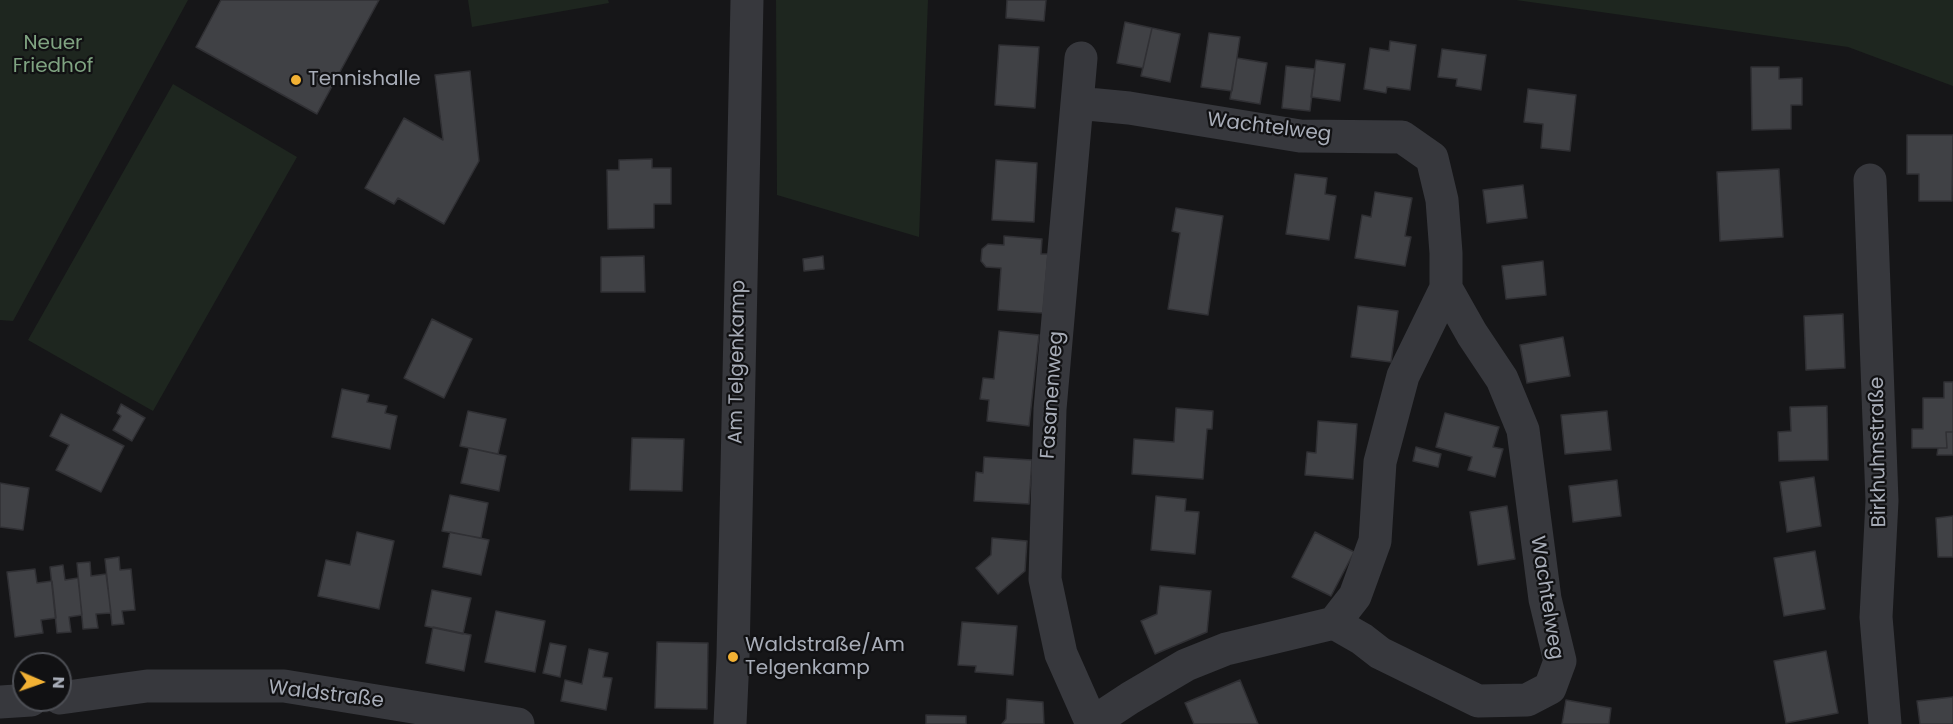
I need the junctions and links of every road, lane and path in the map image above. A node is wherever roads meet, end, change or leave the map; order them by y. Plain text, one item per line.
1 (747, 0) edge
2 (1081, 58) dead end
3 (1077, 103) junction
4 (1870, 180) dead end
5 (1446, 288) junction
6 (1334, 623) junction
7 (72, 696) edge
8 (518, 724) edge
9 (730, 724) edge
10 (1092, 724) edge
11 (1885, 724) edge

1 - 9 street, Am Telgenkamp
2 - 3 street, Fasanenweg
3 - 5 street, Wachtelweg
3 - 10 street, Fasanenweg
4 - 11 street, Birkhuhnstraße
5 - 6 street, Wachtelweg
5 - 6 street, Wachtelweg
6 - 10 street
7 - 8 street, Waldstraße

